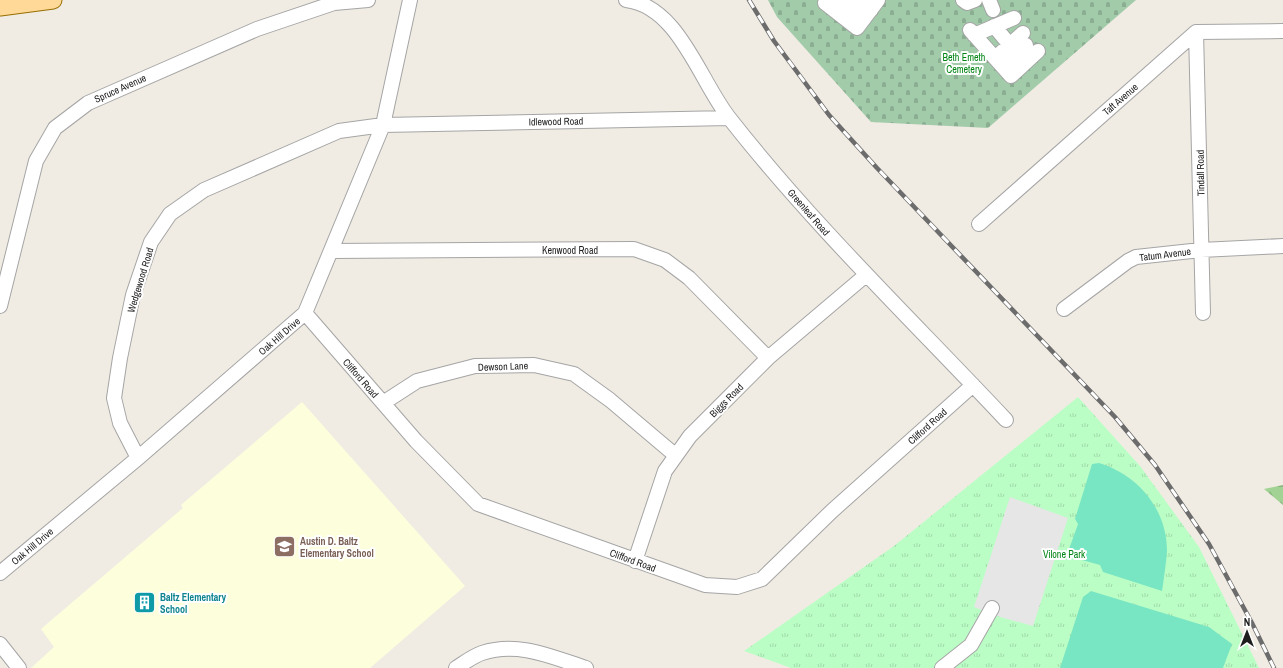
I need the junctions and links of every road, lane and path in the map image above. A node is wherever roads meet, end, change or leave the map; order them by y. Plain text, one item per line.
1 (53, 0) edge
2 (368, 0) edge
3 (410, 0) edge
4 (626, 0) edge
5 (828, 0) edge
6 (848, 5) edge
7 (873, 6) edge
8 (0, 7) edge
9 (1283, 31) edge
10 (1196, 32) junction
11 (1017, 39) junction
12 (995, 58) junction
13 (729, 118) junction
14 (383, 125) junction
15 (979, 224) dead end
16 (1283, 246) edge
17 (1202, 250) junction
18 (331, 251) junction
19 (866, 275) junction
20 (0, 306) edge
21 (1064, 309) dead end
22 (305, 313) junction
23 (1203, 313) dead end
24 (768, 358) junction
25 (974, 385) junction
26 (382, 403) junction
27 (1006, 420) dead end
28 (675, 455) junction
29 (138, 458) junction
30 (635, 561) junction
31 (0, 573) edge
32 (992, 608) dead end
33 (0, 644) edge
34 (19, 668) edge
35 (456, 668) edge
36 (586, 668) edge
37 (942, 668) edge

1 - 8 main road
2 - 20 street, Spruce Avenue
3 - 14 street, Oak Hill Drive
4 - 13 street, Greenleaf Road
5 - 6 street
6 - 7 street
6 - 7 street
9 - 10 street
10 - 15 street, Taft Avenue
10 - 17 street, Tindall Road
11 - 12 street
11 - 12 street
11 - 12 street
13 - 14 street, Idlewood Road
13 - 19 street, Greenleaf Road
14 - 18 street, Oak Hill Drive
14 - 29 street, Wedgewood Road
16 - 17 street, Tatum Avenue
17 - 21 street, Tatum Avenue
17 - 23 street, Tindall Road
18 - 22 street, Oak Hill Drive
18 - 24 street, Kenwood Road
19 - 24 street, Biggs Road
19 - 25 street, Greenleaf Road
22 - 26 street, Clifford Road
22 - 29 street, Oak Hill Drive
24 - 28 street, Biggs Road
25 - 27 street, Greenleaf Road
25 - 30 street, Clifford Road
26 - 28 street, Dewson Lane
26 - 30 street, Clifford Road
28 - 30 street, Biggs Road
29 - 31 street, Oak Hill Drive
32 - 37 street
33 - 34 street
35 - 36 street

